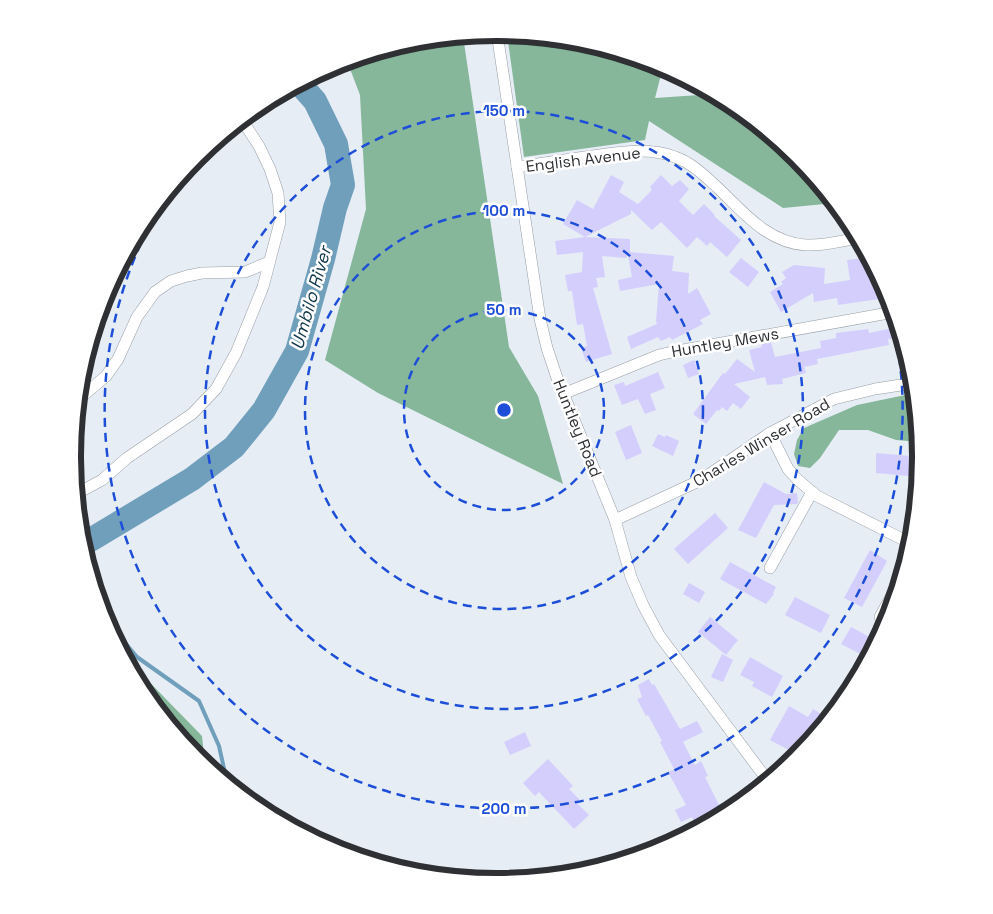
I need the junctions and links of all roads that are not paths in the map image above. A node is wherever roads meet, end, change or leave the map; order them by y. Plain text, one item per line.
1 (498, 41) edge
2 (245, 125) edge
3 (517, 167) junction
4 (851, 239) edge
5 (269, 262) junction
6 (887, 313) edge
7 (905, 384) edge
8 (86, 394) edge
9 (563, 394) junction
10 (770, 433) junction
11 (82, 491) edge
12 (812, 492) junction
13 (615, 520) junction
14 (904, 540) edge
15 (770, 568) dead end
16 (882, 614) edge
17 (880, 617) dead end
18 (764, 776) edge

1 - 3 street, Huntley Road
2 - 5 street
3 - 4 street, English Avenue
3 - 9 street, Huntley Road
5 - 8 street
5 - 11 street
6 - 9 street, Huntley Mews
7 - 10 street, Charles Winser Road
9 - 13 street, Huntley Road
10 - 12 street
10 - 13 street, Charles Winser Road
12 - 14 street
12 - 15 street
13 - 18 street, Huntley Road
16 - 17 street

